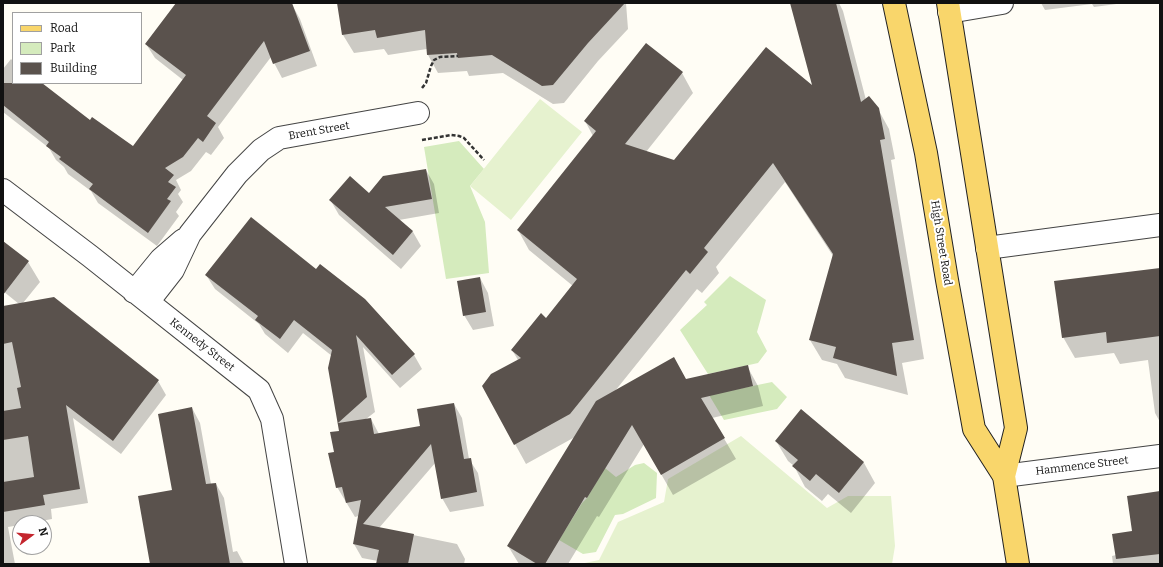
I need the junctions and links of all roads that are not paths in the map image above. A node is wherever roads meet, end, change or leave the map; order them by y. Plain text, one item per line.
1 (894, 3) edge
2 (1002, 3) edge
3 (948, 7) edge
4 (418, 113) dead end
5 (3, 190) edge
6 (1160, 225) edge
7 (987, 248) junction
8 (141, 297) junction
9 (1160, 456) edge
10 (1004, 476) junction
11 (296, 564) edge
12 (1018, 564) edge

1 - 10 main road, High Street Road
2 - 3 street
3 - 7 main road, High Street Road
4 - 8 street, Brent Street
5 - 8 street, Kennedy Street
6 - 7 street
7 - 10 main road, High Street Road
8 - 11 street, Kennedy Street
9 - 10 street, Hammence Street
10 - 12 main road, High Street Road

